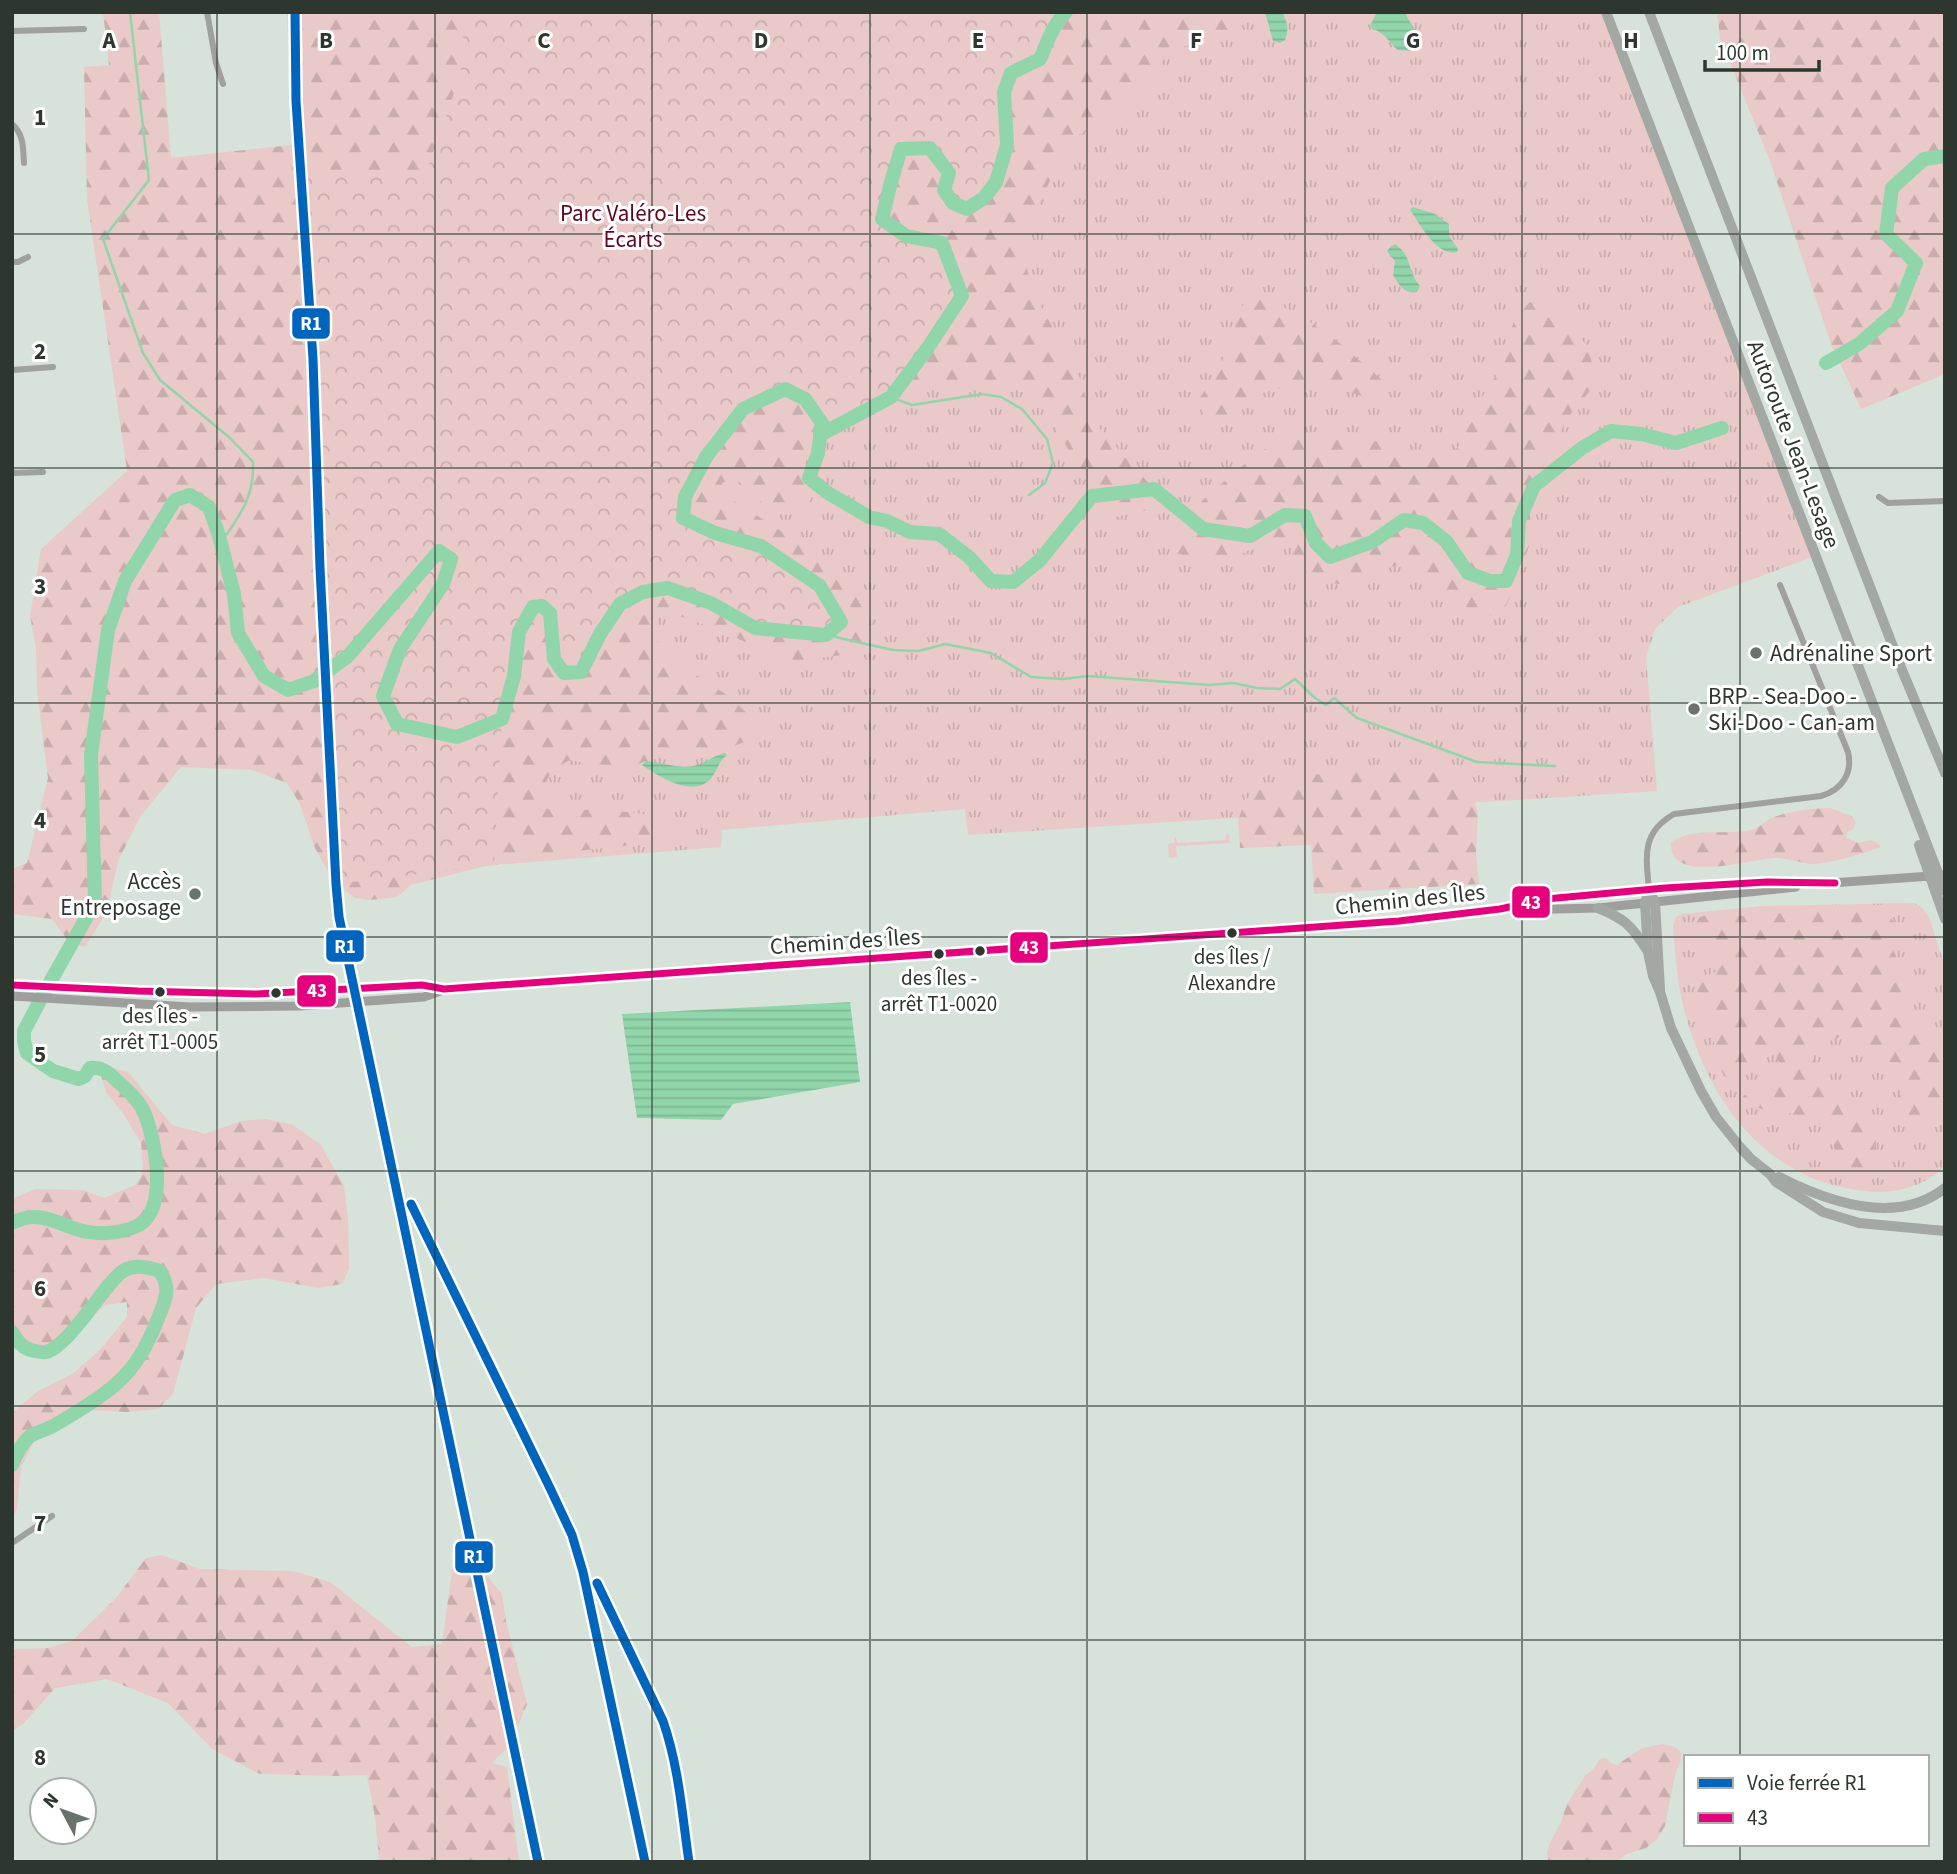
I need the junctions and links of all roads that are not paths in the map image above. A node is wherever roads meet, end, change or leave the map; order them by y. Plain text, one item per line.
1 (207, 12) edge
2 (1606, 12) edge
3 (1649, 12) edge
4 (84, 29) dead end
5 (12, 31) edge
6 (223, 84) dead end
7 (12, 124) edge
8 (24, 163) dead end
9 (28, 257) dead end
10 (12, 262) edge
11 (53, 367) dead end
12 (12, 370) edge
13 (43, 472) dead end
14 (12, 473) edge
15 (1879, 497) dead end
16 (1945, 501) edge
17 (1780, 585) dead end
18 (1945, 773) edge
19 (1907, 795) junction
20 (1945, 876) edge
21 (1835, 883) junction
22 (1649, 890) junction
23 (1945, 891) edge
24 (1650, 902) junction
25 (1598, 908) junction
26 (1500, 909) junction
27 (1945, 919) edge
28 (1648, 952) junction
29 (12, 985) edge
30 (444, 989) junction
31 (1660, 992) junction
32 (17, 997) edge
33 (1770, 1174) junction
34 (1945, 1188) edge
35 (1945, 1231) edge
36 (52, 1516) dead end
37 (12, 1543) edge

1 - 6 street
2 - 19 highway, Autoroute Jean-Lesage
3 - 18 highway, Autoroute Jean-Lesage
4 - 5 street
7 - 8 street
9 - 10 street
11 - 12 street
13 - 14 street
15 - 16 street
17 - 22 street
19 - 23 highway, Autoroute Jean-Lesage
19 - 27 highway
20 - 21 main road, Chemin des Îles
21 - 22 main road, Chemin des Îles
21 - 24 main road, Chemin des Îles
22 - 24 highway
22 - 26 main road, Chemin des Îles
24 - 25 main road, Chemin des Îles
24 - 28 highway
24 - 31 highway
25 - 26 main road, Chemin des Îles
25 - 28 highway
26 - 30 main road, Chemin des Îles
28 - 31 highway
29 - 30 main road, Chemin des Îles
30 - 32 main road, Chemin des Îles
31 - 33 highway
33 - 34 highway
33 - 35 highway
36 - 37 street

